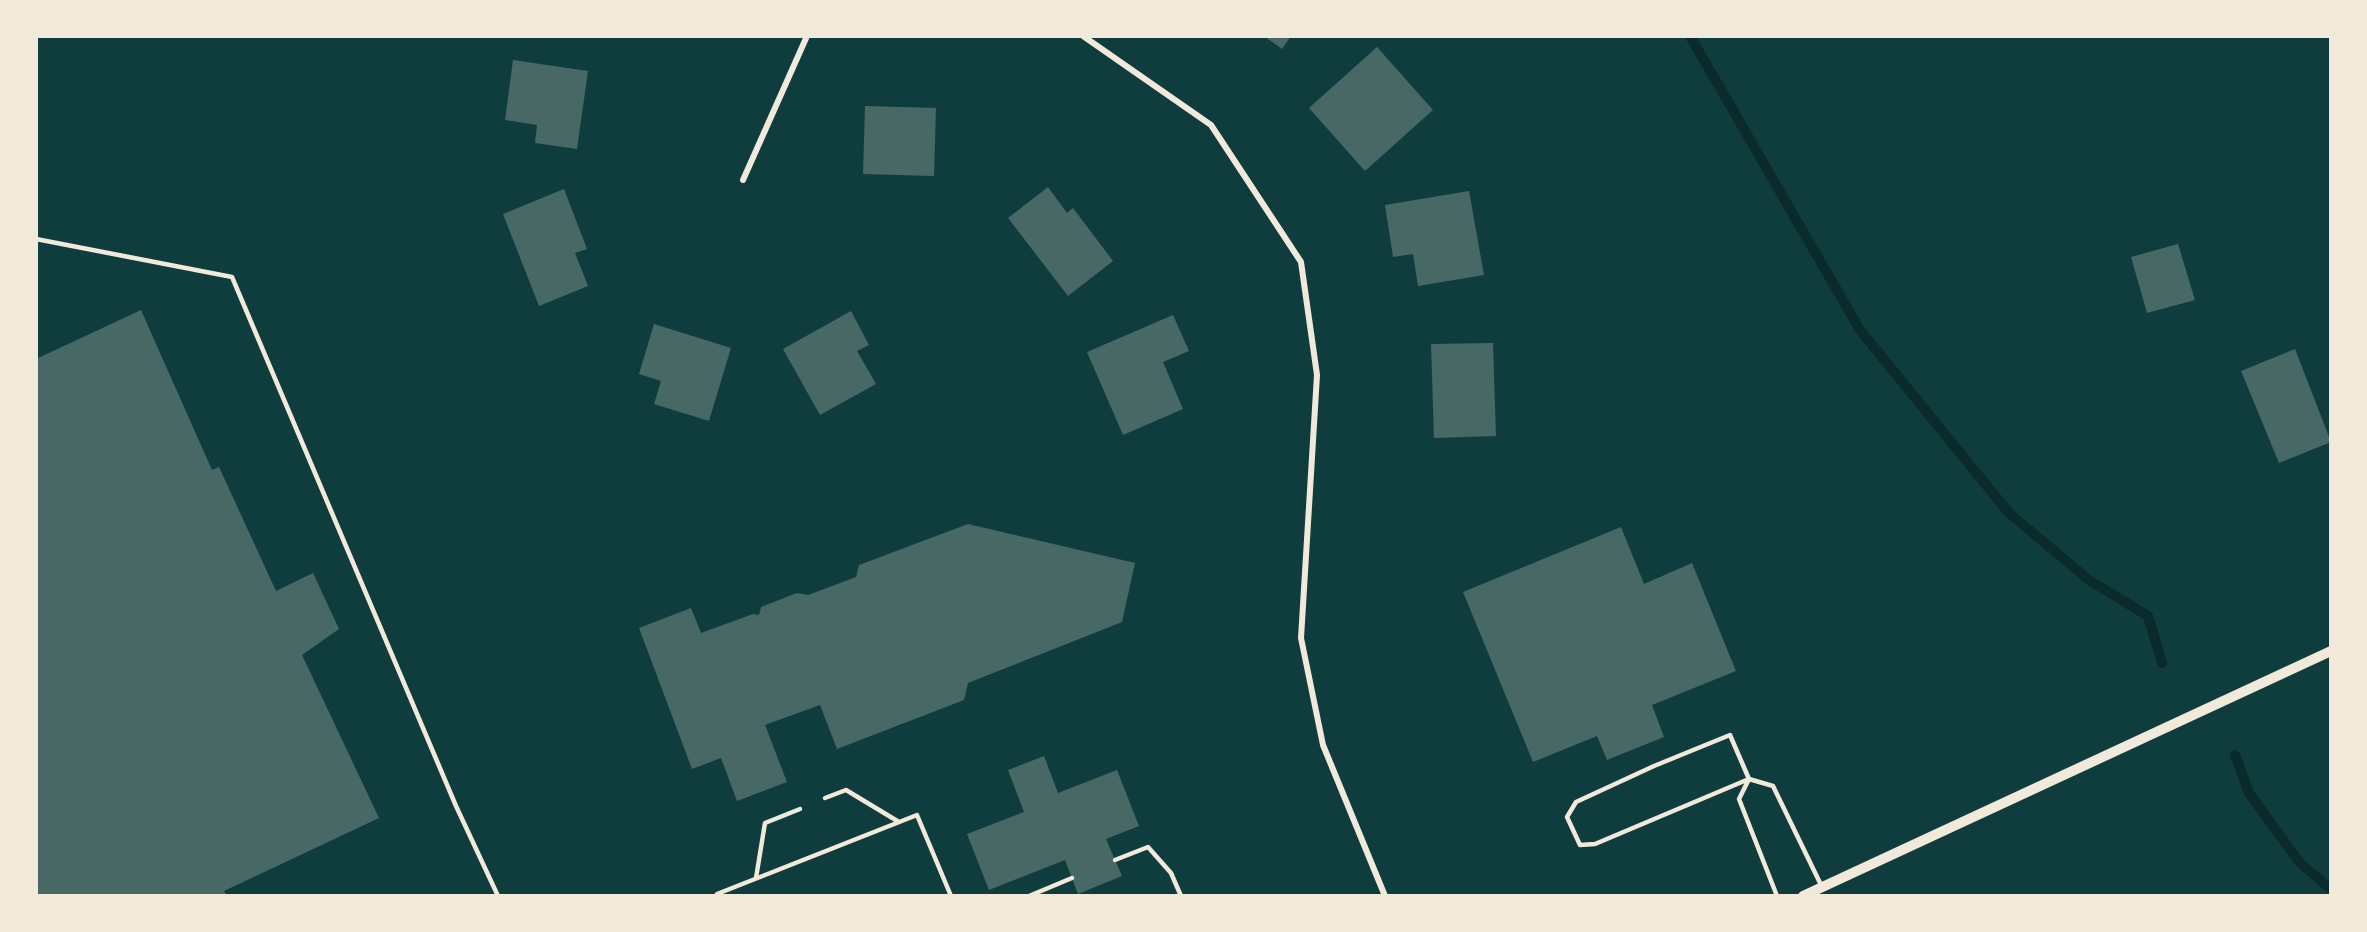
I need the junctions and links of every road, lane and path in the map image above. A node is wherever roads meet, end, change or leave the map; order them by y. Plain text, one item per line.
1 (807, 36) edge
2 (1083, 36) edge
3 (743, 180) dead end
4 (36, 239) edge
5 (2331, 651) edge
6 (1749, 779) junction
7 (825, 798) dead end
8 (800, 809) dead end
9 (898, 822) junction
10 (1115, 860) dead end
11 (756, 878) junction
12 (1072, 878) dead end
13 (1822, 888) junction
14 (498, 896) edge
15 (718, 896) edge
16 (951, 896) edge
17 (1029, 896) edge
18 (1181, 896) edge
19 (1385, 896) edge
20 (1778, 896) edge
21 (1803, 896) edge

1 - 3 street
2 - 19 street
4 - 14 lane
5 - 13 street
6 - 6 lane
6 - 13 lane
6 - 20 lane
7 - 9 lane
8 - 11 lane
9 - 11 lane
9 - 16 lane
10 - 18 lane
11 - 15 lane
12 - 17 lane
13 - 21 street

